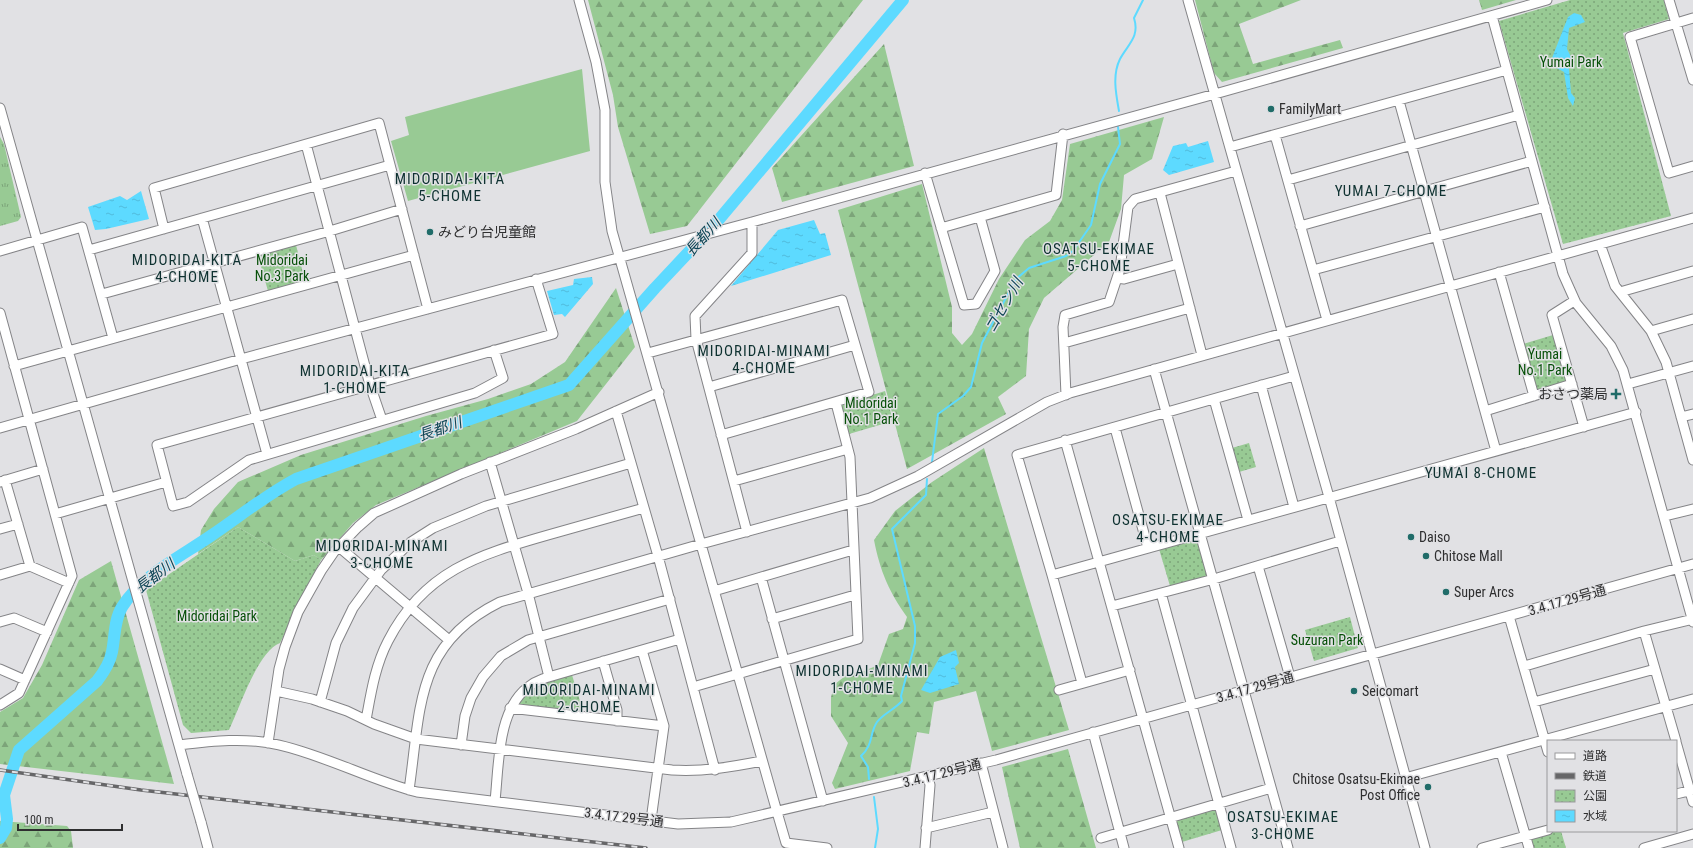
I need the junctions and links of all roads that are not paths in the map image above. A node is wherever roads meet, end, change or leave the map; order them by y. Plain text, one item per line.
1 (579, 0) edge
2 (1188, 0) edge
3 (1547, 0) edge
4 (1669, 0) edge
5 (1492, 16) junction
6 (1693, 18) edge
7 (1676, 23) junction
8 (1691, 66) edge
9 (1507, 70) junction
10 (1693, 80) edge
11 (1215, 94) junction
12 (1398, 100) junction
13 (0, 108) edge
14 (1519, 115) junction
15 (1063, 134) junction
16 (1275, 135) junction
17 (306, 144) junction
18 (1411, 145) junction
19 (1230, 147) junction
20 (1532, 161) junction
21 (390, 165) junction
22 (1693, 166) edge
23 (1236, 171) junction
24 (925, 173) junction
25 (1288, 180) junction
26 (318, 186) junction
27 (1423, 191) junction
28 (1160, 193) junction
29 (1545, 206) junction
30 (402, 209) junction
31 (980, 217) junction
32 (202, 218) junction
33 (1693, 218) edge
34 (752, 222) junction
35 (1300, 226) junction
36 (941, 228) junction
37 (164, 229) junction
38 (330, 231) junction
39 (1436, 236) junction
40 (36, 241) junction
41 (1600, 244) junction
42 (89, 250) junction
43 (0, 251) edge
44 (414, 255) junction
45 (1558, 255) junction
46 (619, 258) junction
47 (214, 263) junction
48 (1178, 264) junction
49 (1313, 270) junction
50 (1693, 271) edge
51 (1499, 272) junction
52 (341, 275) junction
53 (1117, 278) junction
54 (536, 279) junction
55 (1449, 286) junction
56 (1620, 292) junction
57 (102, 294) junction
58 (1574, 301) junction
59 (226, 307) junction
60 (1190, 308) junction
61 (428, 309) junction
62 (0, 313) edge
63 (1693, 319) edge
64 (1327, 320) junction
65 (356, 328) junction
66 (1651, 331) junction
67 (1282, 333) junction
68 (3, 335) edge
69 (113, 338) junction
70 (696, 339) junction
71 (1064, 343) junction
72 (855, 345) junction
73 (494, 350) junction
74 (69, 351) junction
75 (648, 353) junction
76 (1202, 355) junction
77 (241, 359) junction
78 (14, 366) junction
79 (1693, 366) edge
80 (1154, 369) junction
81 (1669, 373) junction
82 (1294, 376) junction
83 (1572, 384) junction
84 (1628, 384) junction
85 (370, 385) junction
86 (1261, 385) junction
87 (709, 387) junction
88 (659, 392) junction
89 (1066, 395) junction
90 (1534, 396) junction
91 (1214, 399) junction
92 (836, 403) junction
93 (84, 405) junction
94 (616, 411) junction
95 (1485, 411) junction
96 (1166, 412) junction
97 (1636, 412) junction
98 (1693, 414) edge
99 (256, 417) junction
100 (1681, 417) junction
101 (29, 419) junction
102 (382, 420) junction
103 (1584, 427) junction
104 (0, 428) edge
105 (1115, 428) junction
106 (721, 435) junction
107 (1065, 440) junction
108 (848, 449) junction
109 (1496, 451) junction
110 (267, 454) junction
111 (1693, 460) edge
112 (490, 462) junction
113 (631, 463) junction
114 (42, 469) junction
115 (3, 481) edge
116 (734, 481) junction
117 (166, 482) junction
118 (1329, 497) junction
119 (110, 498) junction
120 (501, 500) junction
121 (850, 503) junction
122 (1294, 507) junction
123 (644, 508) junction
124 (1693, 509) edge
125 (55, 514) junction
126 (1665, 516) junction
127 (1248, 520) junction
128 (18, 524) junction
129 (0, 529) edge
130 (747, 532) junction
131 (1201, 534) junction
132 (1340, 541) junction
133 (701, 544) junction
134 (514, 545) junction
135 (338, 547) junction
136 (1148, 548) junction
137 (853, 550) junction
138 (658, 556) junction
139 (1100, 562) junction
140 (1693, 564) edge
141 (30, 566) junction
142 (1258, 566) junction
143 (1678, 568) junction
144 (0, 575) edge
145 (1052, 575) junction
146 (375, 577) junction
147 (761, 577) junction
148 (1214, 579) junction
149 (68, 584) junction
150 (714, 591) junction
151 (528, 593) junction
152 (1161, 593) junction
153 (855, 595) junction
154 (670, 599) junction
155 (1112, 606) junction
156 (410, 607) junction
157 (1509, 616) junction
158 (772, 619) junction
159 (1693, 620) edge
160 (0, 622) edge
161 (1644, 631) junction
162 (47, 632) junction
163 (539, 637) junction
164 (680, 639) junction
165 (449, 640) junction
166 (642, 650) junction
167 (1371, 654) junction
168 (784, 660) junction
169 (603, 661) junction
170 (1525, 666) junction
171 (0, 669) edge
172 (1655, 669) junction
173 (1130, 670) junction
174 (738, 674) junction
175 (550, 677) junction
176 (1290, 677) junction
177 (25, 680) junction
178 (1082, 683) junction
179 (693, 686) junction
180 (1059, 690) dead end
181 (1245, 690) junction
182 (276, 691) junction
183 (1693, 699) edge
184 (320, 702) junction
185 (1534, 702) junction
186 (1192, 704) junction
187 (0, 705) edge
188 (1666, 706) junction
189 (510, 708) junction
190 (1143, 718) junction
191 (366, 720) junction
192 (617, 721) junction
193 (664, 726) junction
194 (1093, 732) junction
195 (416, 740) junction
196 (1544, 740) junction
197 (1674, 740) edge
198 (268, 743) junction
199 (179, 745) junction
200 (461, 745) junction
201 (1547, 749) edge
202 (1677, 749) edge
203 (501, 750) junction
204 (1501, 752) junction
205 (762, 761) junction
206 (981, 763) junction
207 (658, 769) junction
208 (715, 770) junction
209 (928, 777) junction
210 (1405, 778) junction
211 (1272, 788) junction
212 (409, 790) junction
213 (1691, 790) edge
214 (1677, 794) edge
215 (495, 801) junction
216 (823, 801) junction
217 (1693, 802) edge
218 (1219, 803) junction
219 (777, 812) junction
220 (993, 812) junction
221 (1171, 817) junction
222 (651, 820) junction
223 (926, 828) junction
224 (1547, 830) edge
225 (1120, 832) junction
226 (1693, 834) edge
227 (1525, 836) junction
228 (1101, 838) dead end
229 (208, 848) edge
230 (827, 848) edge
231 (925, 848) edge
232 (1003, 848) edge
233 (1124, 848) edge
234 (1179, 848) edge
235 (1231, 848) edge
236 (1288, 848) edge
237 (1425, 848) edge
238 (1482, 848) edge
239 (1528, 848) edge
240 (1644, 848) edge

1 - 46 street
2 - 11 street
3 - 5 street
4 - 7 street
5 - 9 street
5 - 11 street
6 - 7 street
7 - 8 street
7 - 22 street
8 - 10 street
9 - 12 street
9 - 14 street
11 - 15 street
11 - 19 street
12 - 16 street
12 - 18 street
13 - 40 street
14 - 18 street
14 - 20 street
15 - 24 street
15 - 31 street
16 - 19 street
16 - 25 street
17 - 21 street
17 - 26 street
17 - 37 street
18 - 25 street
18 - 27 street
19 - 23 street
20 - 27 street
20 - 29 street
21 - 26 street
21 - 30 street
23 - 28 street
23 - 67 street
24 - 34 street
24 - 36 street
25 - 35 street
26 - 32 street
26 - 38 street
27 - 35 street
27 - 39 street
28 - 48 street
28 - 53 street
29 - 39 street
29 - 45 street
30 - 38 street
30 - 44 street
31 - 36 street
31 - 36 street
32 - 37 street
32 - 47 street
33 - 41 street
34 - 46 street
34 - 70 street
35 - 49 street
37 - 42 street
38 - 47 street
38 - 52 street
39 - 49 street
39 - 55 street
40 - 42 street
40 - 43 street
40 - 74 street
41 - 45 street
41 - 56 street
42 - 57 street
44 - 52 street
44 - 61 street
45 - 51 street
45 - 58 street
46 - 54 street
46 - 75 street
47 - 57 street
47 - 59 street
48 - 53 street
48 - 60 street
49 - 64 street
50 - 56 street
51 - 55 street
51 - 90 street
52 - 59 street
52 - 65 street
53 - 71 street
54 - 61 street
54 - 73 street
55 - 64 street
55 - 95 street
56 - 66 street
57 - 69 street
58 - 83 street
58 - 84 street
59 - 69 street
59 - 77 street
60 - 71 street
60 - 76 street
61 - 65 street
62 - 68 street
63 - 66 street
64 - 67 street
65 - 77 street
65 - 85 street
66 - 81 street
67 - 76 street
67 - 82 street
68 - 78 street
69 - 74 street
70 - 72 street
70 - 75 street
70 - 87 street
71 - 89 street
72 - 87 street
72 - 92 street
73 - 85 street
73 - 102 street
74 - 78 street
74 - 93 street
75 - 88 street
76 - 80 street
77 - 93 street
77 - 99 street
78 - 101 street
79 - 81 street
80 - 89 street
80 - 96 street
81 - 84 street
81 - 100 street
82 - 86 street
82 - 118 street
83 - 90 street
83 - 103 street
84 - 97 street
85 - 99 street
85 - 102 street
86 - 91 street
86 - 122 street
87 - 106 street
88 - 94 street
88 - 133 street
89 - 121 street
90 - 95 street
91 - 96 street
91 - 127 street
92 - 106 street
92 - 108 street
93 - 101 street
93 - 119 street
94 - 112 street
94 - 113 street
95 - 109 street
96 - 105 street
96 - 131 street
97 - 103 street
97 - 126 street
98 - 100 street
99 - 110 street
99 - 117 street
100 - 111 street
101 - 104 street
101 - 114 street
102 - 110 street
103 - 109 street
105 - 107 street
105 - 136 street
106 - 116 street
107 - 139 street
107 - 145 street
108 - 116 street
108 - 121 street
109 - 118 street
110 - 117 street
112 - 120 street
112 - 135 street
113 - 120 street
113 - 123 street
114 - 115 street
114 - 125 street
115 - 128 street
116 - 130 street
117 - 119 street
118 - 122 street
118 - 132 street
119 - 125 street
119 - 199 street
120 - 134 street
120 - 146 street
121 - 130 street
121 - 137 street
122 - 127 street
123 - 134 street
123 - 138 street
124 - 126 street
125 - 149 street
126 - 143 street
127 - 131 street
128 - 129 street
128 - 141 street
130 - 133 street
131 - 136 street
131 - 148 street
132 - 142 street
132 - 167 street
133 - 138 street
133 - 150 street
134 - 151 street
134 - 156 street
135 - 146 street
135 - 182 street
136 - 139 street
137 - 147 street
137 - 153 street
138 - 151 street
138 - 154 street
139 - 145 street
139 - 155 street
140 - 143 street, 3.4.17 29号通
141 - 144 street
141 - 149 street
142 - 148 street
142 - 176 street
143 - 157 street, 3.4.17 29号通
143 - 159 street
145 - 178 street
146 - 156 street
146 - 184 street
147 - 150 street
147 - 158 street
148 - 152 street
148 - 181 street
149 - 162 street
150 - 174 street
151 - 163 street
151 - 165 street
152 - 155 street
152 - 186 street
153 - 158 street
153 - 168 street
154 - 163 street
154 - 164 street
155 - 173 street
156 - 165 street
156 - 191 street
157 - 167 street, 3.4.17 29号通
157 - 170 street
158 - 168 street
159 - 161 street
160 - 162 street
161 - 170 street
161 - 172 street
162 - 177 street
163 - 175 street
163 - 200 street
164 - 166 street
164 - 179 street
165 - 195 street
166 - 169 street
166 - 193 street
167 - 176 street, 3.4.17 29号通
167 - 210 street
168 - 174 street
168 - 216 street
169 - 175 street
169 - 192 street
170 - 185 street
171 - 177 street
172 - 185 street
172 - 188 street
173 - 178 street
173 - 190 street
174 - 179 street
174 - 205 street
175 - 189 street
176 - 181 street, 3.4.17 29号通
177 - 187 street
178 - 180 street
179 - 208 street
181 - 186 street, 3.4.17 29号通
181 - 211 street
182 - 184 street
182 - 198 street
183 - 188 street
184 - 191 street
185 - 196 street
186 - 190 street, 3.4.17 29号通
186 - 218 street
188 - 196 street
188 - 197 street
189 - 192 street
189 - 203 street
190 - 194 street, 3.4.17 29号通
190 - 221 street
191 - 195 street
192 - 193 street
193 - 207 street
194 - 206 street, 3.4.17 29号通
194 - 225 street
195 - 200 street
195 - 212 street
196 - 201 street
196 - 204 street
198 - 199 street, 3.4.17 29号通
198 - 212 street, 3.4.17 29号通
199 - 229 street, bridge
200 - 203 street
202 - 213 street
203 - 207 street
203 - 215 street
204 - 210 street
204 - 227 street
205 - 208 street
205 - 219 street
206 - 209 street, 3.4.17 29号通
206 - 220 street
207 - 208 street
207 - 222 street
209 - 216 street, 3.4.17 29号通
209 - 223 street
210 - 237 street
211 - 218 street
211 - 236 street
212 - 215 street, 3.4.17 29号通
213 - 214 street
213 - 217 street
215 - 222 street, 3.4.17 29号通
216 - 219 street, 3.4.17 29号通
218 - 221 street
218 - 235 street
219 - 222 street, 3.4.17 29号通
219 - 230 street
220 - 223 street
220 - 232 street
221 - 225 street
221 - 234 street
223 - 231 street
224 - 227 street
225 - 228 street
225 - 233 street
226 - 240 street
227 - 238 street
227 - 239 street

